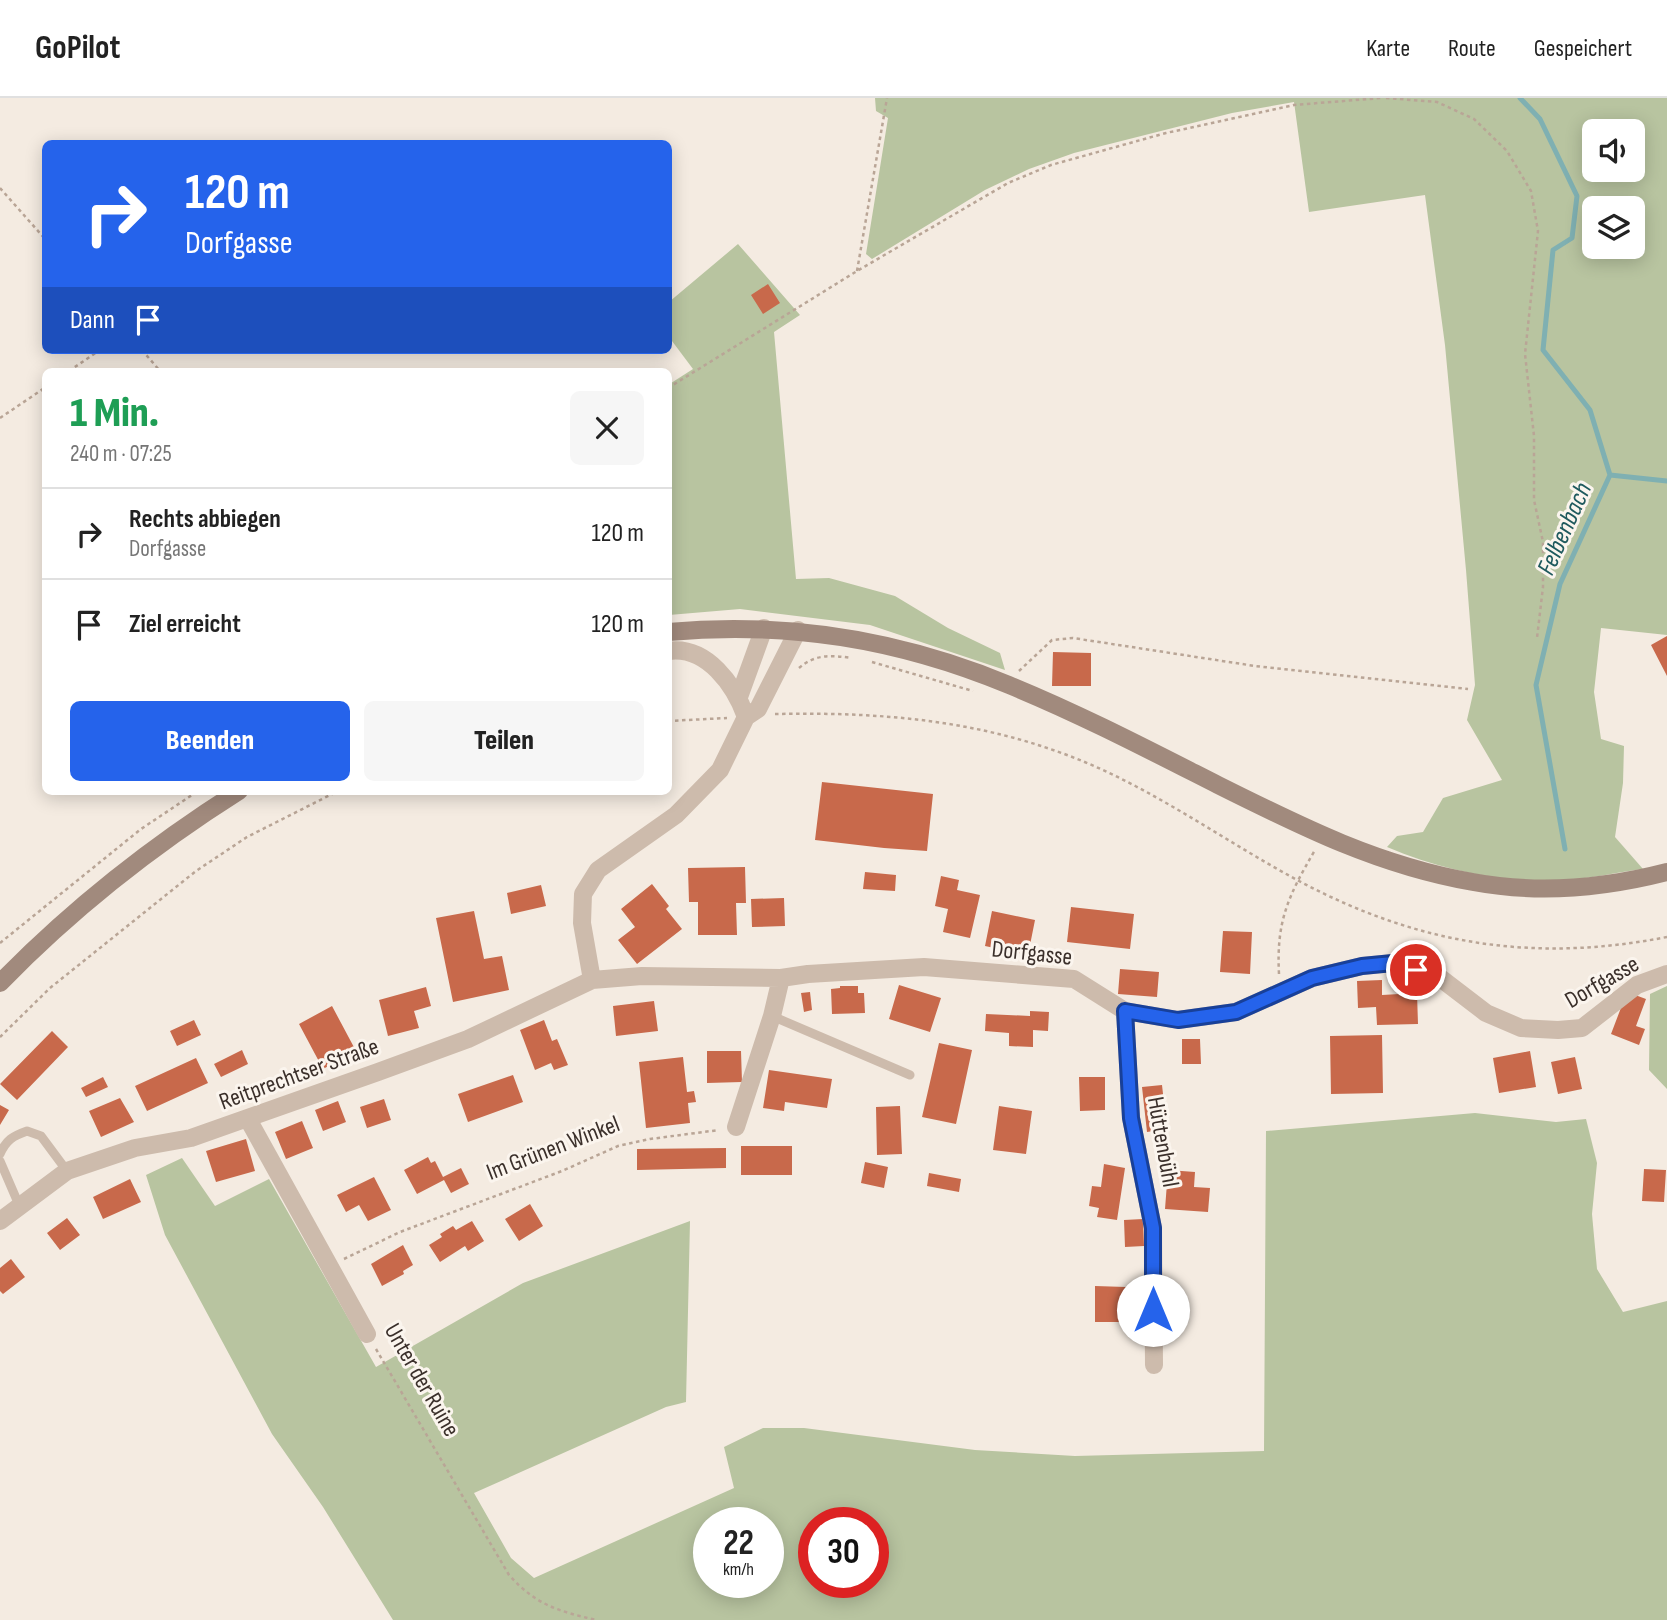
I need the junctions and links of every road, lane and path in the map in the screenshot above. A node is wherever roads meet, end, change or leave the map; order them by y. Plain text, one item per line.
1 (887, 98) edge
2 (1383, 98) edge
3 (0, 188) edge
4 (42, 235) edge
5 (857, 271) junction
6 (94, 354) edge
7 (145, 354) edge
8 (73, 368) edge
9 (157, 368) edge
10 (672, 386) edge
11 (42, 390) edge
12 (0, 418) edge
13 (764, 628) junction
14 (798, 630) junction
15 (672, 632) edge
16 (1537, 638) dead end
17 (672, 651) edge
18 (1007, 684) junction
19 (1468, 689) dead end
20 (739, 697) junction
21 (774, 714) dead end
22 (747, 717) junction
23 (672, 721) edge
24 (192, 795) edge
25 (233, 795) edge
26 (330, 795) edge
27 (1315, 850) dead end
28 (1667, 872) edge
29 (1298, 880) junction
30 (1667, 937) edge
31 (0, 943) edge
32 (587, 953) junction
33 (1667, 974) edge
34 (623, 978) junction
35 (781, 978) junction
36 (592, 980) junction
37 (0, 983) edge
38 (1280, 991) junction
39 (1125, 1011) junction
40 (772, 1016) junction
41 (0, 1037) edge
42 (910, 1075) dead end
43 (248, 1119) junction
44 (736, 1127) joint
45 (0, 1154) edge
46 (0, 1161) edge
47 (67, 1171) junction
48 (19, 1205) junction
49 (0, 1221) edge
50 (328, 1267) junction
51 (367, 1334) joint
52 (1154, 1365) dead end
53 (596, 1620) edge

1 - 5 path
2 - 5 path
2 - 16 path
3 - 4 path
5 - 10 path
6 - 8 path
7 - 9 path
11 - 12 path
13 - 14 main road
13 - 15 main road
13 - 20 street
14 - 18 main road
14 - 22 street
17 - 20 street
18 - 19 path
18 - 28 main road
20 - 22 street
21 - 29 path
22 - 23 path
22 - 32 street
24 - 31 path
25 - 37 main road
26 - 41 path
27 - 29 path
29 - 30 path
29 - 38 path
32 - 34 street
32 - 36 street
33 - 38 street, Dorfgasse
34 - 35 street, Dorfgasse
34 - 36 street, Dorfgasse
35 - 39 street, Dorfgasse
35 - 40 street
36 - 43 street, Reitprechtser Straße
38 - 39 street, Dorfgasse
39 - 52 street, Hüttenbühl
40 - 42 lane
40 - 44 street
43 - 47 street, Reitprechtser Straße
43 - 50 street, Unter der Ruine
44 - 50 path, Im Grünen Winkel
45 - 47 lane
46 - 48 lane
47 - 48 street, Reitprechtser Straße
48 - 49 street, Reitprechtser Straße
50 - 51 street, Unter der Ruine
51 - 53 path, Unter der Ruine

